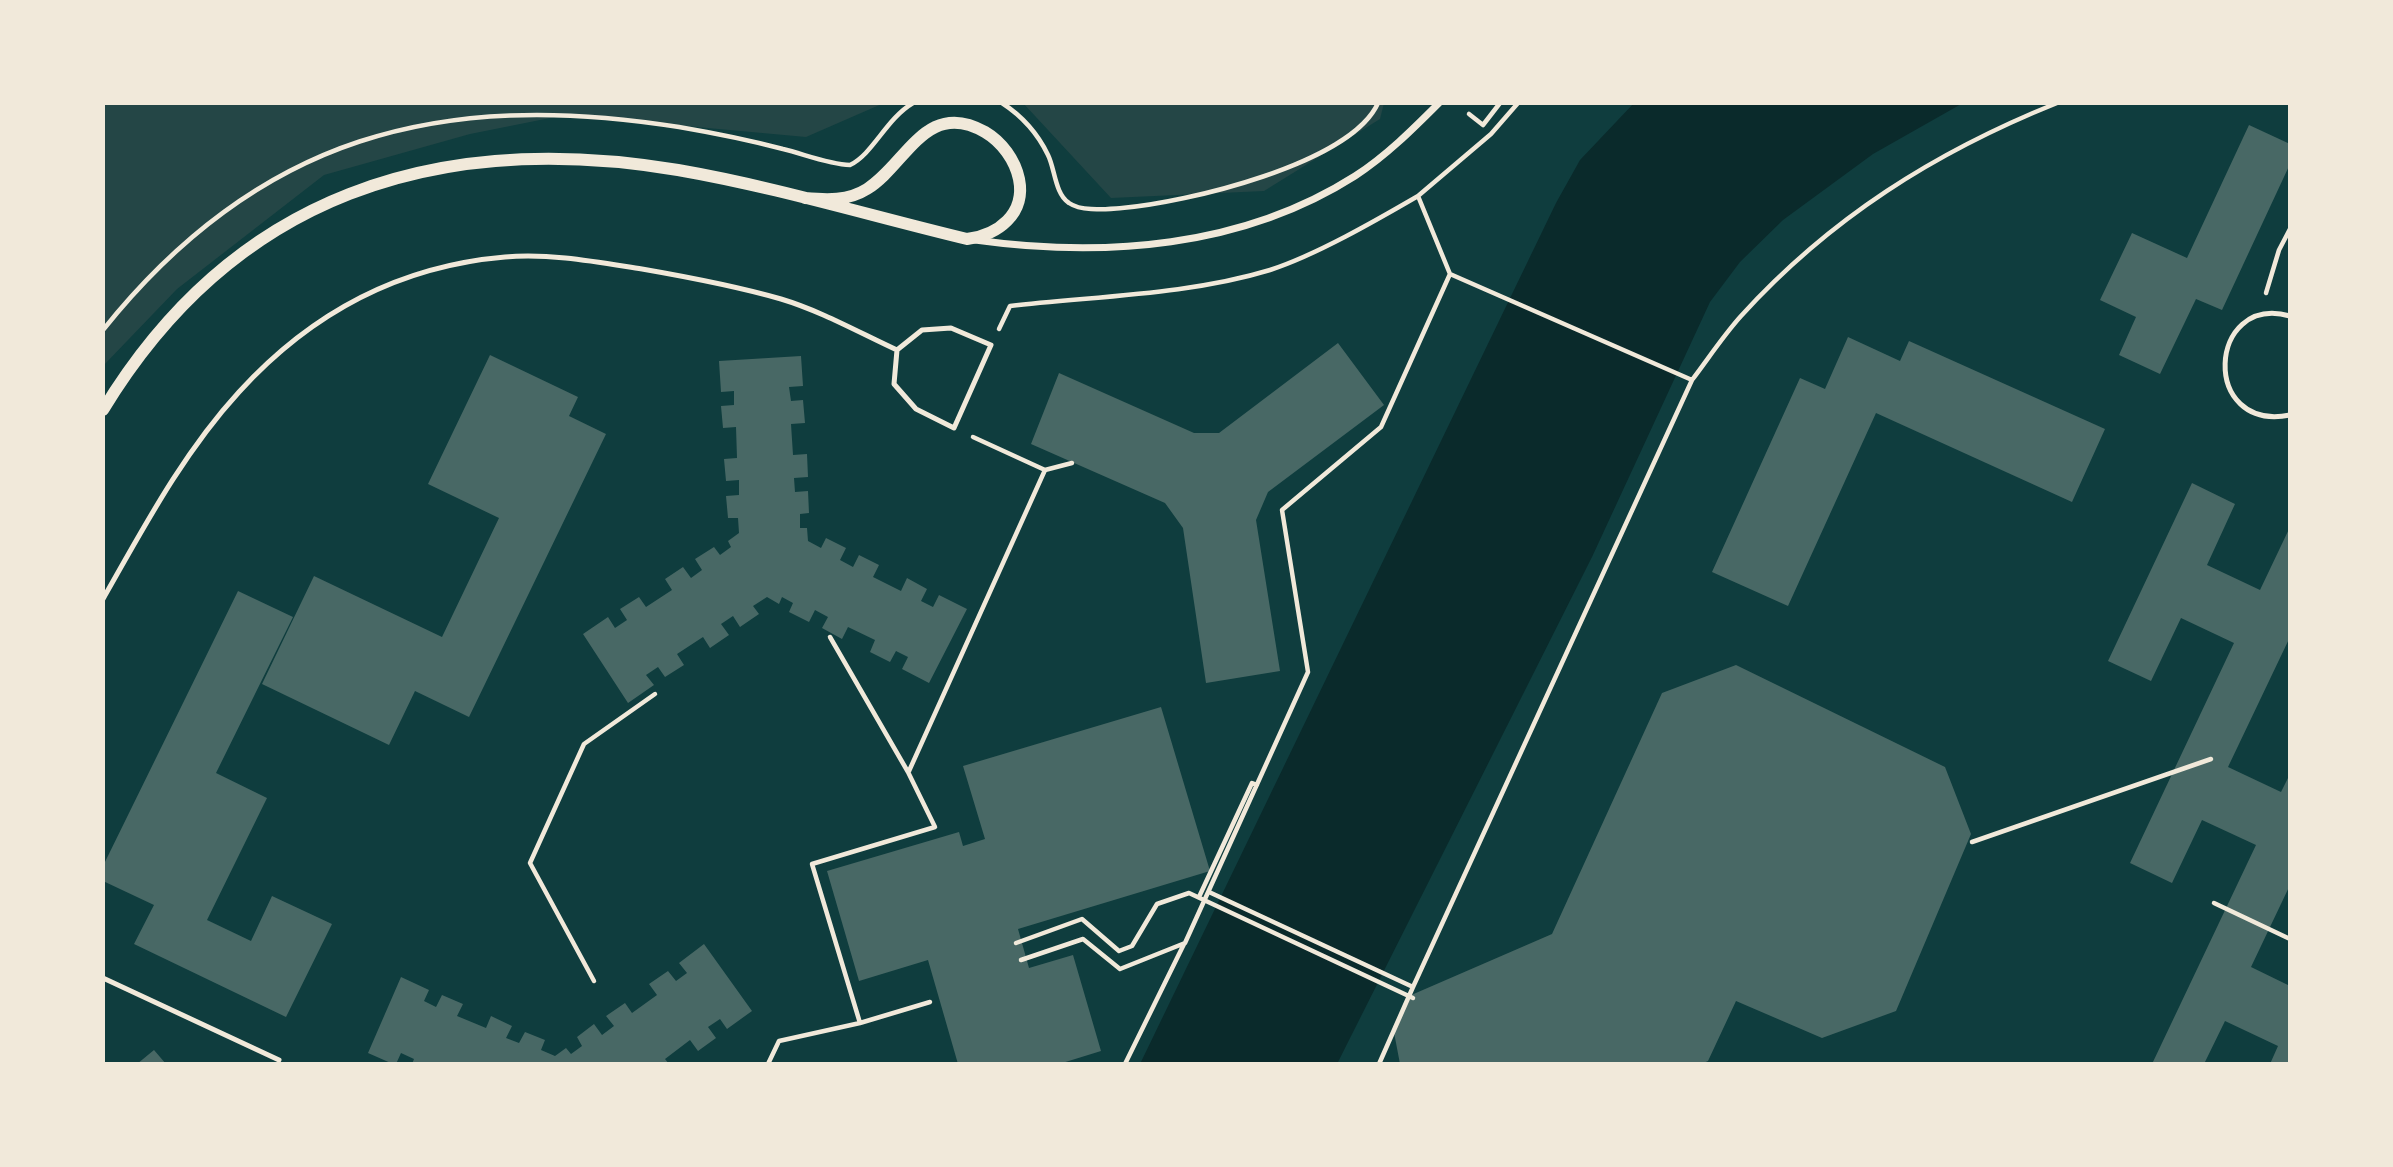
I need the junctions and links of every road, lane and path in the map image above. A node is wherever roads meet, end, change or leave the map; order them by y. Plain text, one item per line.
1 (1002, 103) edge
2 (1378, 103) edge
3 (1439, 103) edge
4 (1500, 103) edge
5 (1518, 103) edge
6 (2057, 103) edge
7 (1469, 114) dead end
8 (1418, 195) junction
9 (805, 198) junction
10 (2290, 229) edge
11 (967, 239) junction
12 (1450, 274) junction
13 (2259, 315) junction
14 (2290, 316) edge
15 (991, 345) junction
16 (897, 350) junction
17 (1692, 380) junction
18 (103, 410) edge
19 (2290, 415) edge
20 (954, 428) junction
21 (1072, 463) dead end
22 (1045, 470) junction
23 (103, 599) edge
24 (830, 637) dead end
25 (655, 694) dead end
26 (2211, 759) dead end
27 (908, 772) junction
28 (1255, 784) junction
29 (1972, 842) dead end
30 (1209, 892) junction
31 (1199, 897) junction
32 (2214, 904) dead end
33 (2290, 939) edge
34 (1016, 943) dead end
35 (1185, 943) junction
36 (1021, 960) dead end
37 (103, 978) edge
38 (594, 981) dead end
39 (1413, 987) junction
40 (1413, 998) dead end
41 (930, 1002) dead end
42 (860, 1023) junction
43 (279, 1060) dead end
44 (768, 1064) edge
45 (1125, 1064) edge
46 (1379, 1064) edge

1 - 2 path
3 - 11 street
4 - 7 path
5 - 8 path
6 - 17 path
8 - 12 path
8 - 15 path
9 - 11 street
9 - 11 street
9 - 18 street
10 - 13 path
12 - 17 path
12 - 28 path
13 - 14 lane
13 - 19 lane
15 - 16 lane
15 - 20 lane
16 - 20 lane
16 - 23 lane
17 - 39 path
20 - 22 path
21 - 22 path
22 - 27 path
24 - 27 path
25 - 38 path
26 - 29 path
27 - 42 path
28 - 30 path
28 - 31 path
30 - 35 path
30 - 39 path
31 - 34 path
31 - 40 path
32 - 33 path
35 - 36 path
35 - 45 path
37 - 43 lane
39 - 46 path
41 - 42 path
42 - 44 path

